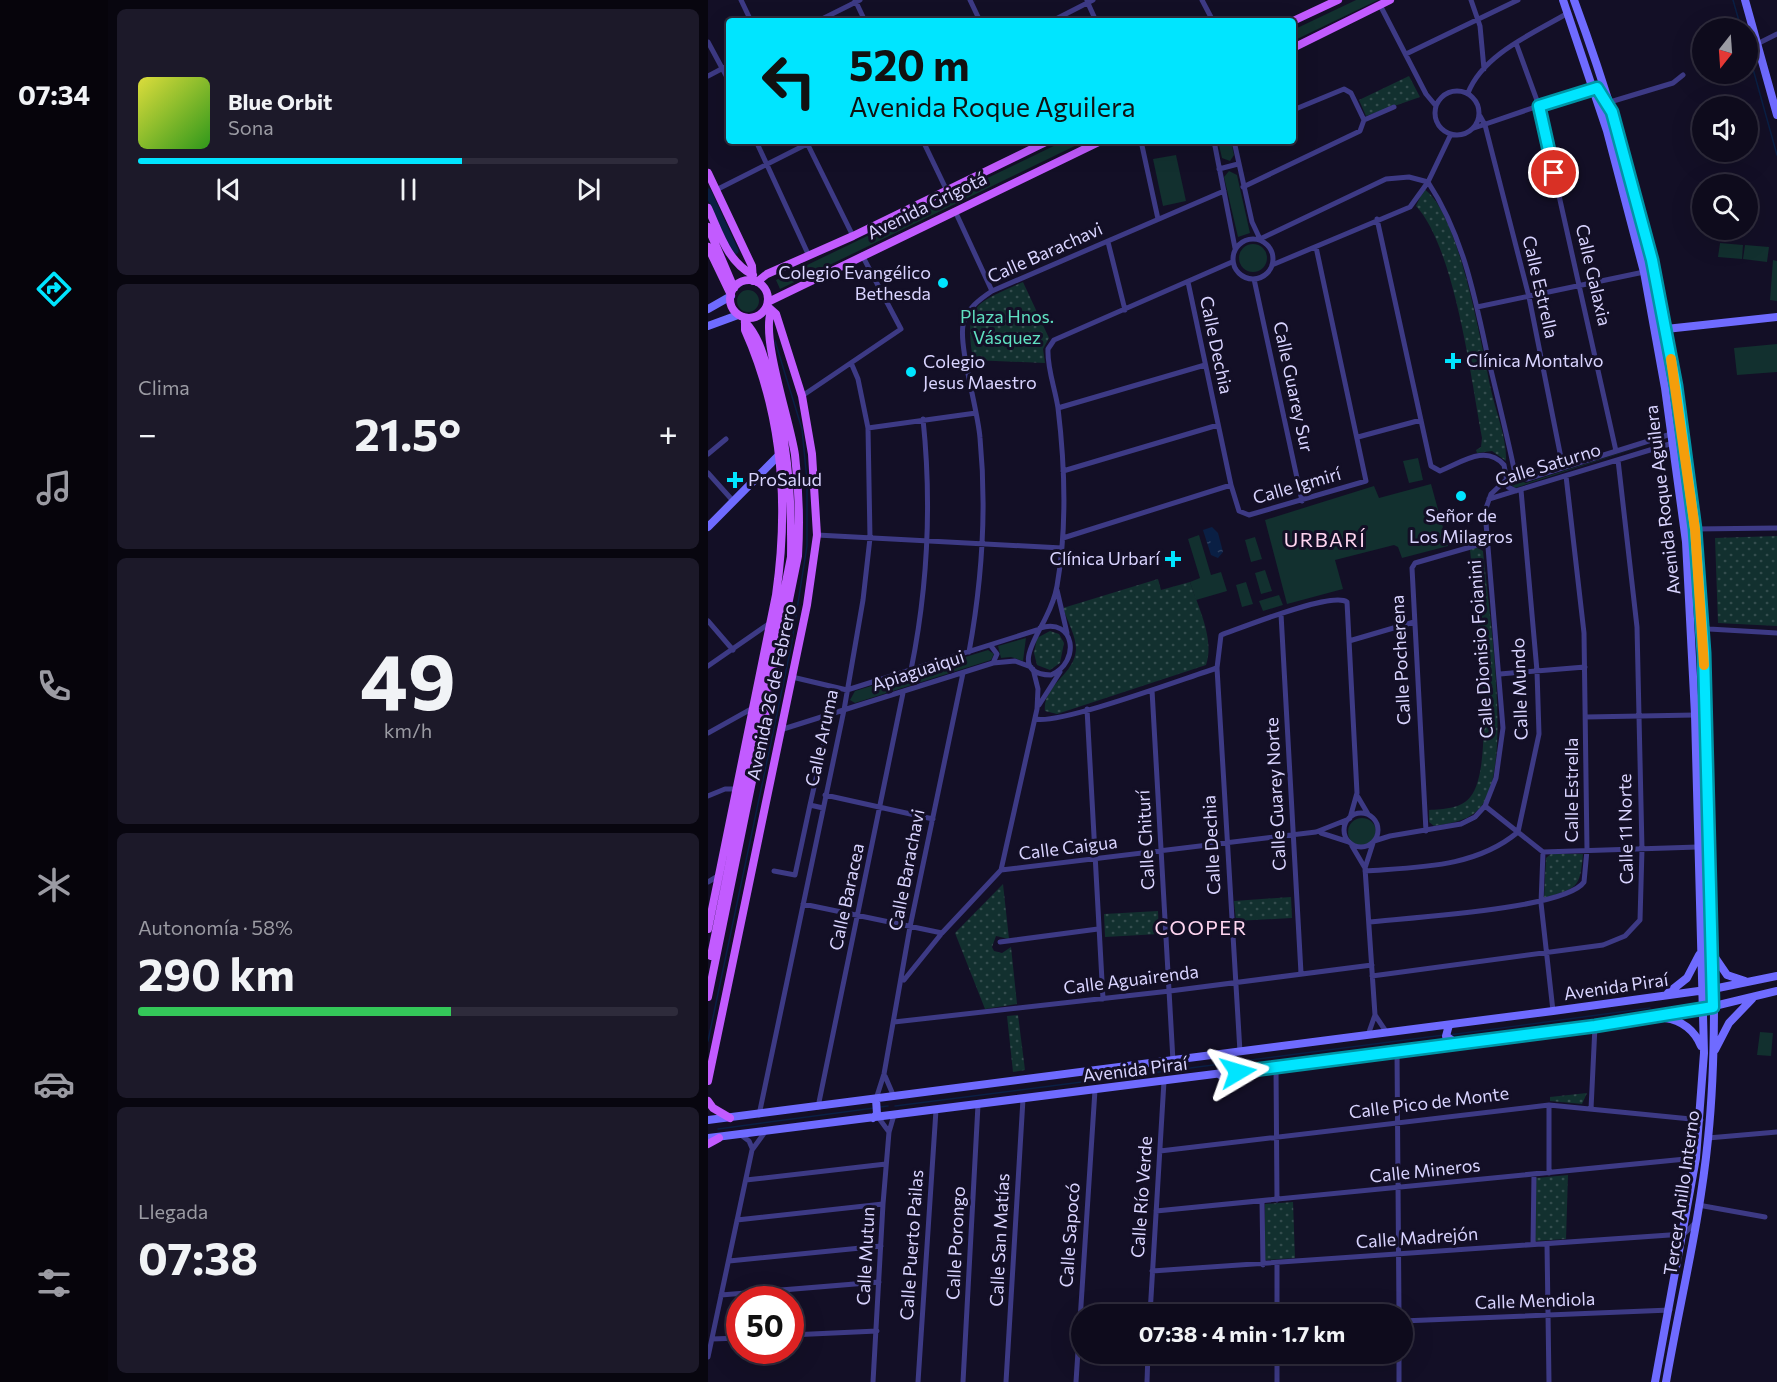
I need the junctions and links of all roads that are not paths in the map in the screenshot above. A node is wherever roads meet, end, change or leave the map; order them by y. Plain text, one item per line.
1 (741, 0) edge
2 (970, 0) edge
3 (1202, 0) edge
4 (1338, 0) edge
5 (1390, 0) edge
6 (1471, 0) edge
7 (1518, 0) edge
8 (1563, 0) edge
9 (1574, 0) edge
10 (1745, 0) edge
11 (857, 1) edge
12 (1089, 1) edge
13 (1319, 4) edge
14 (1380, 5) junction
15 (1568, 13) junction
16 (750, 18) edge
17 (824, 18) edge
18 (864, 18) edge
19 (979, 18) edge
20 (1058, 18) edge
21 (1095, 18) edge
22 (1211, 18) edge
23 (1750, 18) edge
24 (1296, 19) edge
25 (1478, 19) junction
26 (1777, 34) edge
27 (708, 42) edge
28 (1516, 43) junction
29 (1758, 44) edge
30 (1296, 47) edge
31 (1758, 48) edge
32 (1406, 54) junction
33 (726, 67) edge
34 (1484, 69) junction
35 (1683, 75) dead end
36 (708, 76) edge
37 (1594, 87) junction
38 (1468, 93) junction
39 (1610, 102) junction
40 (1394, 106) dead end
41 (1436, 106) junction
42 (1539, 106) junction
43 (1296, 109) edge
44 (1612, 112) junction
45 (1777, 115) edge
46 (1480, 116) junction
47 (1364, 120) junction
48 (1485, 125) junction
49 (1474, 128) junction
50 (1451, 135) junction
51 (757, 144) edge
52 (805, 144) edge
53 (810, 144) edge
54 (924, 144) edge
55 (1036, 144) edge
56 (1095, 144) edge
57 (1142, 144) edge
58 (1215, 144) edge
59 (1235, 144) edge
60 (1613, 152) junction
61 (767, 164) junction
62 (1238, 164) junction
63 (1219, 169) junction
64 (708, 172) edge
65 (1631, 177) junction
66 (1428, 182) junction
67 (1244, 187) junction
68 (716, 190) junction
69 (947, 191) junction
70 (1224, 191) junction
71 (708, 208) edge
72 (955, 211) junction
73 (1158, 219) junction
74 (1377, 219) junction
75 (708, 227) edge
76 (1634, 230) junction
77 (853, 236) junction
78 (1260, 239) junction
79 (1108, 242) junction
80 (708, 247) edge
81 (1316, 247) junction
82 (1235, 249) junction
83 (862, 255) junction
84 (809, 256) junction
85 (1652, 260) junction
86 (1232, 262) junction
87 (1272, 265) junction
88 (1644, 272) junction
89 (754, 279) junction
90 (1254, 279) junction
91 (1188, 282) junction
92 (1581, 286) junction
93 (992, 291) junction
94 (732, 293) junction
95 (1529, 297) junction
96 (769, 306) junction
97 (1478, 307) junction
98 (708, 309) edge
99 (1125, 310) junction
100 (1652, 311) junction
101 (1777, 317) edge
102 (742, 318) junction
103 (708, 326) edge
104 (1666, 329) junction
105 (1660, 356) junction
106 (852, 365) junction
107 (1204, 365) junction
108 (802, 396) junction
109 (1058, 408) junction
110 (976, 413) junction
111 (923, 419) junction
112 (1421, 420) junction
113 (1681, 424) junction
114 (1218, 425) junction
115 (868, 428) junction
116 (1358, 437) junction
117 (1674, 438) junction
118 (726, 439) dead end
119 (1684, 448) junction
120 (1616, 451) junction
121 (708, 454) edge
122 (779, 455) junction
123 (1512, 459) junction
124 (1618, 460) junction
125 (1504, 465) junction
126 (1563, 468) junction
127 (1063, 471) junction
128 (708, 473) edge
129 (1566, 476) junction
130 (1508, 478) junction
131 (1521, 478) junction
132 (1231, 485) junction
133 (1519, 491) junction
134 (1487, 500) junction
135 (1302, 501) junction
136 (734, 502) junction
137 (1683, 517) junction
138 (708, 527) edge
139 (1777, 528) edge
140 (1695, 529) junction
141 (817, 535) junction
142 (870, 538) junction
143 (1064, 538) junction
144 (928, 540) junction
145 (1488, 542) junction
146 (1686, 542) junction
147 (984, 546) junction
148 (1062, 548) junction
149 (1057, 589) junction
150 (1281, 614) junction
151 (708, 621) edge
152 (1414, 621) junction
153 (771, 622) junction
154 (1702, 626) junction
155 (1039, 629) junction
156 (1067, 633) junction
157 (1777, 633) edge
158 (1349, 641) junction
159 (991, 646) junction
160 (733, 650) junction
161 (969, 652) junction
162 (993, 663) junction
163 (708, 666) edge
164 (1585, 667) junction
165 (1032, 668) junction
166 (1217, 668) junction
167 (1062, 669) junction
168 (911, 670) junction
169 (1537, 671) junction
170 (963, 673) junction
171 (1500, 674) junction
172 (792, 677) junction
173 (848, 690) junction
174 (1152, 690) junction
175 (903, 693) junction
176 (753, 708) junction
177 (1037, 709) junction
178 (1086, 709) junction
179 (844, 710) junction
180 (1695, 715) junction
181 (1640, 716) junction
182 (1586, 717) junction
183 (1035, 719) junction
184 (758, 724) junction
185 (780, 730) junction
186 (708, 733) edge
187 (824, 743) dead end
188 (746, 746) junction
189 (737, 789) junction
190 (1357, 792) junction
191 (825, 795) junction
192 (708, 796) edge
193 (810, 805) junction
194 (1485, 806) junction
195 (823, 808) junction
196 (880, 808) junction
197 (1370, 816) junction
198 (933, 819) junction
199 (1349, 819) junction
200 (1376, 822) junction
201 (1426, 831) junction
202 (1316, 832) junction
203 (1518, 832) junction
204 (1293, 835) junction
205 (1398, 835) junction
206 (1373, 842) junction
207 (1227, 843) junction
208 (1351, 844) junction
209 (1698, 847) junction
210 (1642, 849) junction
211 (1587, 850) junction
212 (1162, 852) junction
213 (1543, 852) junction
214 (1095, 859) junction
215 (1365, 869) junction
216 (1001, 870) junction
217 (774, 871) dead end
218 (718, 876) junction
219 (708, 882) edge
220 (1541, 903) junction
221 (803, 904) junction
222 (858, 916) junction
223 (1369, 922) junction
224 (717, 923) junction
225 (910, 927) junction
226 (708, 929) edge
227 (1098, 929) junction
228 (942, 933) junction
229 (708, 940) edge
230 (1000, 942) dead end
231 (1701, 951) junction
232 (1713, 951) junction
233 (1546, 955) junction
234 (1372, 965) junction
235 (708, 970) edge
236 (1301, 973) junction
237 (1372, 976) junction
238 (1777, 976) edge
239 (1755, 981) junction
240 (1235, 982) junction
241 (901, 984) junction
242 (1713, 989) junction
243 (1702, 991) junction
244 (1777, 991) edge
245 (1170, 992) junction
246 (1662, 996) junction
247 (708, 998) edge
248 (1753, 998) junction
249 (1103, 999) junction
250 (1713, 1007) junction
251 (1702, 1010) junction
252 (1552, 1011) junction
253 (1375, 1015) junction
254 (1659, 1017) junction
255 (894, 1022) junction
256 (1595, 1026) junction
257 (1443, 1028) junction
258 (1387, 1033) junction
259 (1368, 1035) junction
260 (1454, 1042) junction
261 (1440, 1044) junction
262 (1397, 1051) junction
263 (1240, 1052) junction
264 (1704, 1053) junction
265 (1713, 1054) junction
266 (1224, 1060) junction
267 (1173, 1061) junction
268 (1276, 1067) junction
269 (884, 1074) junction
270 (1220, 1075) junction
271 (708, 1081) edge
272 (1164, 1081) junction
273 (1095, 1090) junction
274 (897, 1097) junction
275 (876, 1099) junction
276 (1023, 1099) junction
277 (866, 1100) junction
278 (708, 1101) edge
279 (978, 1105) junction
280 (1549, 1105) junction
281 (819, 1107) junction
282 (1591, 1109) junction
283 (936, 1110) junction
284 (759, 1115) junction
285 (898, 1115) junction
286 (876, 1117) junction
287 (730, 1118) junction
288 (708, 1120) edge
289 (1701, 1120) junction
290 (1399, 1121) junction
291 (765, 1132) junction
292 (889, 1132) junction
293 (1777, 1132) edge
294 (741, 1135) junction
295 (1276, 1137) junction
296 (708, 1138) edge
297 (719, 1138) junction
298 (1699, 1138) junction
299 (1708, 1138) junction
300 (708, 1144) edge
301 (752, 1150) junction
302 (1160, 1150) junction
303 (1696, 1158) junction
304 (1706, 1160) junction
305 (886, 1164) junction
306 (1549, 1173) junction
307 (1534, 1174) junction
308 (746, 1180) junction
309 (1398, 1189) junction
310 (1277, 1200) junction
311 (1262, 1201) junction
312 (883, 1204) junction
313 (1698, 1205) junction
314 (1156, 1211) junction
315 (1765, 1217) dead end
316 (737, 1220) junction
317 (1696, 1220) junction
318 (1684, 1234) junction
319 (1547, 1244) junction
320 (1533, 1245) junction
321 (881, 1246) junction
322 (1691, 1253) junction
323 (1400, 1254) junction
324 (729, 1260) junction
325 (1276, 1264) junction
326 (1263, 1265) junction
327 (1152, 1271) junction
328 (879, 1282) junction
329 (721, 1295) junction
330 (1150, 1304) edge
331 (1276, 1304) edge
332 (1399, 1304) edge
333 (1670, 1310) junction
334 (1548, 1316) junction
335 (1413, 1322) edge
336 (708, 1323) edge
337 (715, 1326) junction
338 (877, 1331) junction
339 (804, 1334) edge
340 (726, 1338) edge
341 (712, 1339) junction
342 (708, 1357) edge
343 (1147, 1364) edge
344 (1277, 1364) edge
345 (1399, 1364) edge
346 (873, 1382) edge
347 (918, 1382) edge
348 (963, 1382) edge
349 (1006, 1382) edge
350 (1076, 1382) edge
351 (1146, 1382) edge
352 (1277, 1382) edge
353 (1399, 1382) edge
354 (1549, 1382) edge
355 (1655, 1382) edge
356 (1666, 1382) edge

1 - 16 street
2 - 19 street
3 - 22 street
4 - 13 main road
5 - 14 main road
6 - 25 street
7 - 25 street
8 - 15 main road, Avenida Roque Aguilera
9 - 39 main road, Avenida Roque Aguilera
10 - 23 main road
11 - 17 street
11 - 18 street
12 - 20 street
12 - 21 street
13 - 24 main road
14 - 30 main road
14 - 32 street
15 - 28 street
15 - 37 main road, Avenida Roque Aguilera
25 - 32 street
25 - 34 street
26 - 29 street
27 - 33 street
28 - 34 street
28 - 42 street, Calle Galaxia
31 - 45 main road
32 - 41 street
33 - 36 street
34 - 38 street
35 - 39 street
37 - 42 street
37 - 44 main road
37 - 60 main road, Avenida Roque Aguilera
38 - 41 street
38 - 46 street
39 - 44 main road, Avenida Roque Aguilera
40 - 47 street
41 - 50 street
42 - 48 street
42 - 92 street, Calle Galaxia
43 - 47 street
44 - 65 main road, Avenida Roque Aguilera
46 - 48 street, Calle Estrella
46 - 49 street
47 - 67 street
48 - 49 street
48 - 95 street, Calle Estrella
49 - 50 street
50 - 66 street
51 - 61 street
52 - 61 street
53 - 77 street
54 - 69 street
55 - 69 main road, Avenida Grigotá
56 - 72 main road, Avenida Grigotá
57 - 73 street
58 - 63 street
59 - 62 street
60 - 65 main road
60 - 76 main road, Avenida Roque Aguilera
61 - 68 street
61 - 84 street
62 - 63 street
62 - 67 street
63 - 70 street
64 - 68 main road
65 - 85 main road, Avenida Roque Aguilera
66 - 74 street
66 - 78 street
66 - 97 street
67 - 78 street
68 - 89 main road
69 - 77 main road, Avenida Grigotá
70 - 73 street, Calle Barachavi
70 - 82 street
71 - 89 main road
72 - 83 main road, Avenida Grigotá
72 - 93 street
73 - 79 street, Calle Barachavi
74 - 81 street
74 - 112 street
75 - 94 main road
76 - 85 main road
76 - 88 main road, Avenida Roque Aguilera
77 - 84 main road, Avenida Grigotá
78 - 82 street
78 - 87 street
79 - 93 street, Calle Barachavi
79 - 99 street
80 - 94 main road
81 - 87 street
81 - 116 street
82 - 86 street
83 - 96 main road, Avenida Grigotá
83 - 106 street
84 - 89 main road, Avenida Grigotá
85 - 104 main road, Avenida Roque Aguilera
86 - 90 street
86 - 91 street
87 - 90 street
88 - 92 street
88 - 100 main road, Avenida Roque Aguilera
89 - 94 main road
89 - 96 main road
90 - 135 street, Calle Guarey Sur
91 - 99 street
91 - 107 street, Calle Dechia
92 - 95 street
92 - 120 street, Calle Galaxia
93 - 110 street, Calle Barachavi
94 - 98 main road
94 - 102 main road
95 - 97 street
95 - 126 street, Calle Estrella
96 - 102 main road
96 - 108 main road, Avenida 26 de Febrero
96 - 247 main road, Avenida 26 de Febrero
97 - 123 street
99 - 109 street
100 - 104 main road
100 - 105 main road, Avenida Roque Aguilera
101 - 104 main road
102 - 103 main road
102 - 122 main road, Avenida 26 de Febrero
102 - 184 main road, Avenida 26 de Febrero
104 - 105 main road
104 - 113 main road, Avenida Roque Aguilera
105 - 117 main road, Avenida Roque Aguilera
106 - 108 street
106 - 115 street, Calle Aruma
107 - 109 street
107 - 114 street, Calle Dechia
108 - 141 main road, Avenida 26 de Febrero
109 - 127 street
110 - 111 street
110 - 147 street, Calle Barachavi
111 - 115 street
111 - 144 street
112 - 116 street
112 - 125 street
113 - 117 street
113 - 119 main road, Avenida Roque Aguilera
114 - 127 street
114 - 132 street, Calle Dechia
115 - 142 street, Calle Aruma
116 - 135 street, Calle Igmirí
117 - 119 street
117 - 120 street, Calle Saturno
117 - 124 street, Calle Saturno
117 - 137 main road, Avenida Roque Aguilera
118 - 121 street
119 - 140 main road, Avenida Roque Aguilera
120 - 126 street, Calle Saturno
122 - 136 main road
122 - 153 main road, Avenida 26 de Febrero
123 - 125 street
123 - 130 street
123 - 131 street
124 - 129 street, Calle Saturno
124 - 181 street, Calle 11 Norte
125 - 130 street
126 - 131 street, Calle Saturno
127 - 143 street
128 - 136 street
129 - 133 street, Calle Saturno
129 - 164 street, Calle Estrella
130 - 131 street, Calle Saturno
130 - 133 street
130 - 134 street, Calle Saturno
132 - 135 street, Calle Igmirí
132 - 143 street, Calle Igmirí
133 - 134 street, Calle Saturno
133 - 169 street, Calle Mundo
134 - 145 street, Calle Dionisio Foianini
136 - 138 main road
137 - 140 street
137 - 146 main road, Avenida Roque Aguilera
139 - 140 street
140 - 146 street
140 - 154 main road, Avenida Roque Aguilera
141 - 142 street
141 - 172 main road, Avenida 26 de Febrero
142 - 144 street
142 - 173 street, Calle Aruma
143 - 148 street
144 - 147 street
144 - 168 street
145 - 152 street, Calle Pocherena
145 - 171 street, Calle Dionisio Foianini
146 - 180 main road, Avenida Roque Aguilera
147 - 148 street
147 - 161 street, Calle Barachavi
148 - 149 street
149 - 155 street
149 - 156 street
150 - 158 street
150 - 166 street, Calle Dechia
150 - 204 street, Calle Guarey Norte
151 - 160 street
152 - 158 street
152 - 201 street, Calle Pocherena
153 - 160 street
153 - 176 main road, Avenida 26 de Febrero
154 - 157 street
154 - 232 main road, Avenida Roque Aguilera
155 - 156 street
155 - 159 street, Apiaguaiqui
155 - 165 street
156 - 167 street
158 - 190 street
159 - 161 street, Apiaguaiqui
159 - 162 street
160 - 163 street
161 - 168 street, Apiaguaiqui
162 - 165 street, Apiaguaiqui
162 - 170 street, Apiaguaiqui
164 - 169 street
164 - 182 street, Calle Estrella
165 - 167 street
165 - 177 street
166 - 174 street
166 - 207 street, Calle Dechia
167 - 177 street
168 - 173 street, Apiaguaiqui
169 - 171 street
169 - 203 street, Calle Mundo
170 - 175 street, Apiaguaiqui
170 - 198 street, Calle Barachavi
171 - 194 street, Calle Dionisio Foianini
172 - 173 street, Apiaguaiqui
172 - 185 main road, Avenida 26 de Febrero
173 - 179 street, Calle Aruma
174 - 178 street
174 - 212 street, Calle Chiturí
175 - 179 street, Apiaguaiqui
175 - 196 street, Calle Baracea
176 - 186 street
176 - 188 main road, Avenida 26 de Febrero
177 - 183 street
178 - 183 street
178 - 214 street
179 - 185 street, Apiaguaiqui
179 - 191 street, Calle Aruma
180 - 181 street
180 - 209 main road, Avenida Roque Aguilera
181 - 182 street
181 - 210 street, Calle 11 Norte
182 - 211 street, Calle Estrella
183 - 216 street
184 - 188 main road
184 - 224 main road, Avenida 26 de Febrero
185 - 271 main road, Avenida 26 de Febrero
187 - 193 street
188 - 189 main road, Avenida 26 de Febrero
189 - 192 street
189 - 218 main road, Avenida 26 de Febrero
190 - 197 street
190 - 199 street
191 - 195 street, Calle Aruma
191 - 196 street
193 - 195 street
193 - 217 street
194 - 201 street
194 - 203 street
195 - 221 street, Calle Aruma
196 - 198 street
196 - 222 street, Calle Baracea
197 - 199 street
197 - 200 street
198 - 225 street, Calle Barachavi
199 - 202 street, Calle Caigua
199 - 208 street
200 - 205 street
200 - 206 street
201 - 205 street
202 - 204 street, Calle Caigua
202 - 208 street, Calle Caigua
203 - 213 street
203 - 215 street
204 - 207 street, Calle Caigua
204 - 236 street, Calle Guarey Norte
205 - 206 street
206 - 208 street
206 - 215 street
207 - 212 street, Calle Caigua
207 - 240 street, Calle Dechia
208 - 215 street
209 - 210 street
209 - 231 main road, Avenida Roque Aguilera
210 - 211 street
210 - 233 street, Calle 11 Norte
211 - 213 street
211 - 220 street, Calle Estrella
212 - 214 street, Calle Caigua
212 - 245 street, Calle Chiturí
213 - 220 street
214 - 216 street, Calle Caigua
214 - 227 street
215 - 223 street
216 - 228 street
218 - 219 street
218 - 226 main road, Avenida 26 de Febrero
220 - 223 street, Calle Estrella
220 - 233 street
221 - 222 street
221 - 284 street, Calle Aruma
222 - 225 street
222 - 281 street, Calle Baracea
223 - 234 street
224 - 229 main road
224 - 235 main road, Avenida 26 de Febrero
225 - 228 street
225 - 241 street, Calle Barachavi
227 - 230 street
227 - 249 street
228 - 241 street
231 - 243 main road, Avenida Roque Aguilera
231 - 246 main road
232 - 239 main road
232 - 242 main road, Avenida Roque Aguilera
233 - 237 street, Calle 11 Norte
233 - 252 street
234 - 236 street, Calle Aguairenda
234 - 237 street
236 - 240 street, Calle Aguairenda
237 - 253 street
238 - 239 main road, Avenida Piraí
239 - 242 main road, Avenida Piraí
240 - 245 street, Calle Aguairenda
240 - 263 street, Calle Dechia
241 - 255 street, Calle Barachavi
242 - 243 main road, Avenida Piraí
242 - 250 main road, Avenida Roque Aguilera
243 - 246 main road, Avenida Piraí
243 - 251 main road, Avenida Roque Aguilera
244 - 248 main road, Avenida Piraí
245 - 249 street, Calle Aguairenda
245 - 267 street, Calle Chiturí
246 - 252 main road, Avenida Piraí
248 - 250 main road, Avenida Piraí
248 - 265 main road
249 - 255 street, Calle Aguairenda
250 - 251 main road, Avenida Piraí
250 - 265 main road, Tercer Anillo Interno
251 - 254 main road, Avenida Piraí
251 - 264 main road, Tercer Anillo Interno
252 - 257 main road, Avenida Piraí
253 - 258 street
253 - 259 street
254 - 256 main road, Avenida Piraí
254 - 264 main road
255 - 269 street, Calle Barachavi
256 - 260 main road, Avenida Piraí
256 - 282 street
257 - 258 main road, Avenida Piraí
257 - 260 main road
257 - 261 main road
258 - 259 main road, Avenida Piraí
259 - 263 main road, Avenida Piraí
260 - 261 main road, Avenida Piraí
261 - 262 main road, Avenida Piraí
262 - 268 main road, Avenida Piraí
262 - 290 street
263 - 266 main road, Avenida Piraí
264 - 289 main road, Tercer Anillo Interno
265 - 299 main road, Tercer Anillo Interno
266 - 267 main road, Avenida Piraí
266 - 270 main road
267 - 274 main road, Avenida Piraí
268 - 270 main road, Avenida Piraí
268 - 295 street
269 - 274 street
269 - 275 street, Calle Barachavi
269 - 277 street, Calle Barachavi
270 - 272 main road, Avenida Piraí
272 - 273 main road, Avenida Piraí
272 - 302 street, Calle Río Verde
273 - 276 main road, Avenida Piraí
273 - 350 street, Calle Sapocó
274 - 275 main road, Avenida Piraí
274 - 285 main road
275 - 277 main road, Avenida Piraí
275 - 286 main road
276 - 279 main road, Avenida Piraí
276 - 349 street, Calle San Matías
277 - 281 main road, Avenida Piraí
278 - 287 main road
279 - 283 main road, Avenida Piraí
279 - 348 street, Calle Porongo
280 - 282 street, Calle Pico de Monte
280 - 290 street, Calle Pico de Monte
280 - 306 street
281 - 284 main road, Avenida Piraí
282 - 289 street, Calle Pico de Monte
283 - 285 main road, Avenida Piraí
283 - 347 street, Calle Puerto Pailas
284 - 287 main road, Avenida Piraí
285 - 286 main road, Avenida Piraí
285 - 292 street, Calle Mutun
286 - 291 main road, Avenida Piraí
286 - 292 street
287 - 288 main road, Avenida Piraí
289 - 298 main road, Tercer Anillo Interno
290 - 295 street, Calle Pico de Monte
290 - 309 street
291 - 294 main road, Avenida Piraí
291 - 301 street
292 - 305 street, Calle Mutun
293 - 299 street
294 - 297 main road, Avenida Piraí
294 - 301 street
295 - 302 street, Calle Pico de Monte
295 - 310 street
296 - 297 main road, Avenida Piraí
297 - 300 main road
298 - 303 main road, Tercer Anillo Interno
298 - 304 main road
299 - 304 main road, Tercer Anillo Interno
301 - 308 street
302 - 314 street, Calle Río Verde
303 - 306 street, Calle Mineros
303 - 318 main road, Tercer Anillo Interno
304 - 313 main road, Tercer Anillo Interno
305 - 308 street
305 - 312 street, Calle Mutun
306 - 307 street, Calle Mineros
307 - 309 street, Calle Mineros
307 - 320 street
308 - 316 street
309 - 310 street, Calle Mineros
309 - 323 street
310 - 311 street, Calle Mineros
311 - 314 street, Calle Mineros
311 - 326 street
312 - 316 street
312 - 321 street, Calle Mutun
313 - 315 street
313 - 317 main road, Tercer Anillo Interno
314 - 327 street, Calle Río Verde
316 - 324 street
317 - 318 street
317 - 322 main road, Tercer Anillo Interno
318 - 319 street, Calle Madrejón
318 - 322 street
318 - 333 main road, Tercer Anillo Interno
319 - 320 street, Calle Madrejón
319 - 334 street
320 - 323 street, Calle Madrejón
321 - 324 street
321 - 328 street, Calle Mutun
322 - 356 main road, Tercer Anillo Interno
323 - 325 street, Calle Madrejón
323 - 332 street
324 - 329 street
325 - 326 street, Calle Madrejón
325 - 331 street
326 - 327 street, Calle Madrejón
327 - 330 street, Calle Río Verde
328 - 329 street
328 - 338 street, Calle Mutun
329 - 337 street
333 - 334 street, Calle Mendiola
333 - 355 main road, Tercer Anillo Interno
334 - 335 street, Calle Mendiola
334 - 354 street
336 - 337 street
337 - 341 street
338 - 339 street
338 - 346 street, Calle Mutun
340 - 341 street
341 - 342 street
343 - 351 street
344 - 352 street
345 - 353 street

